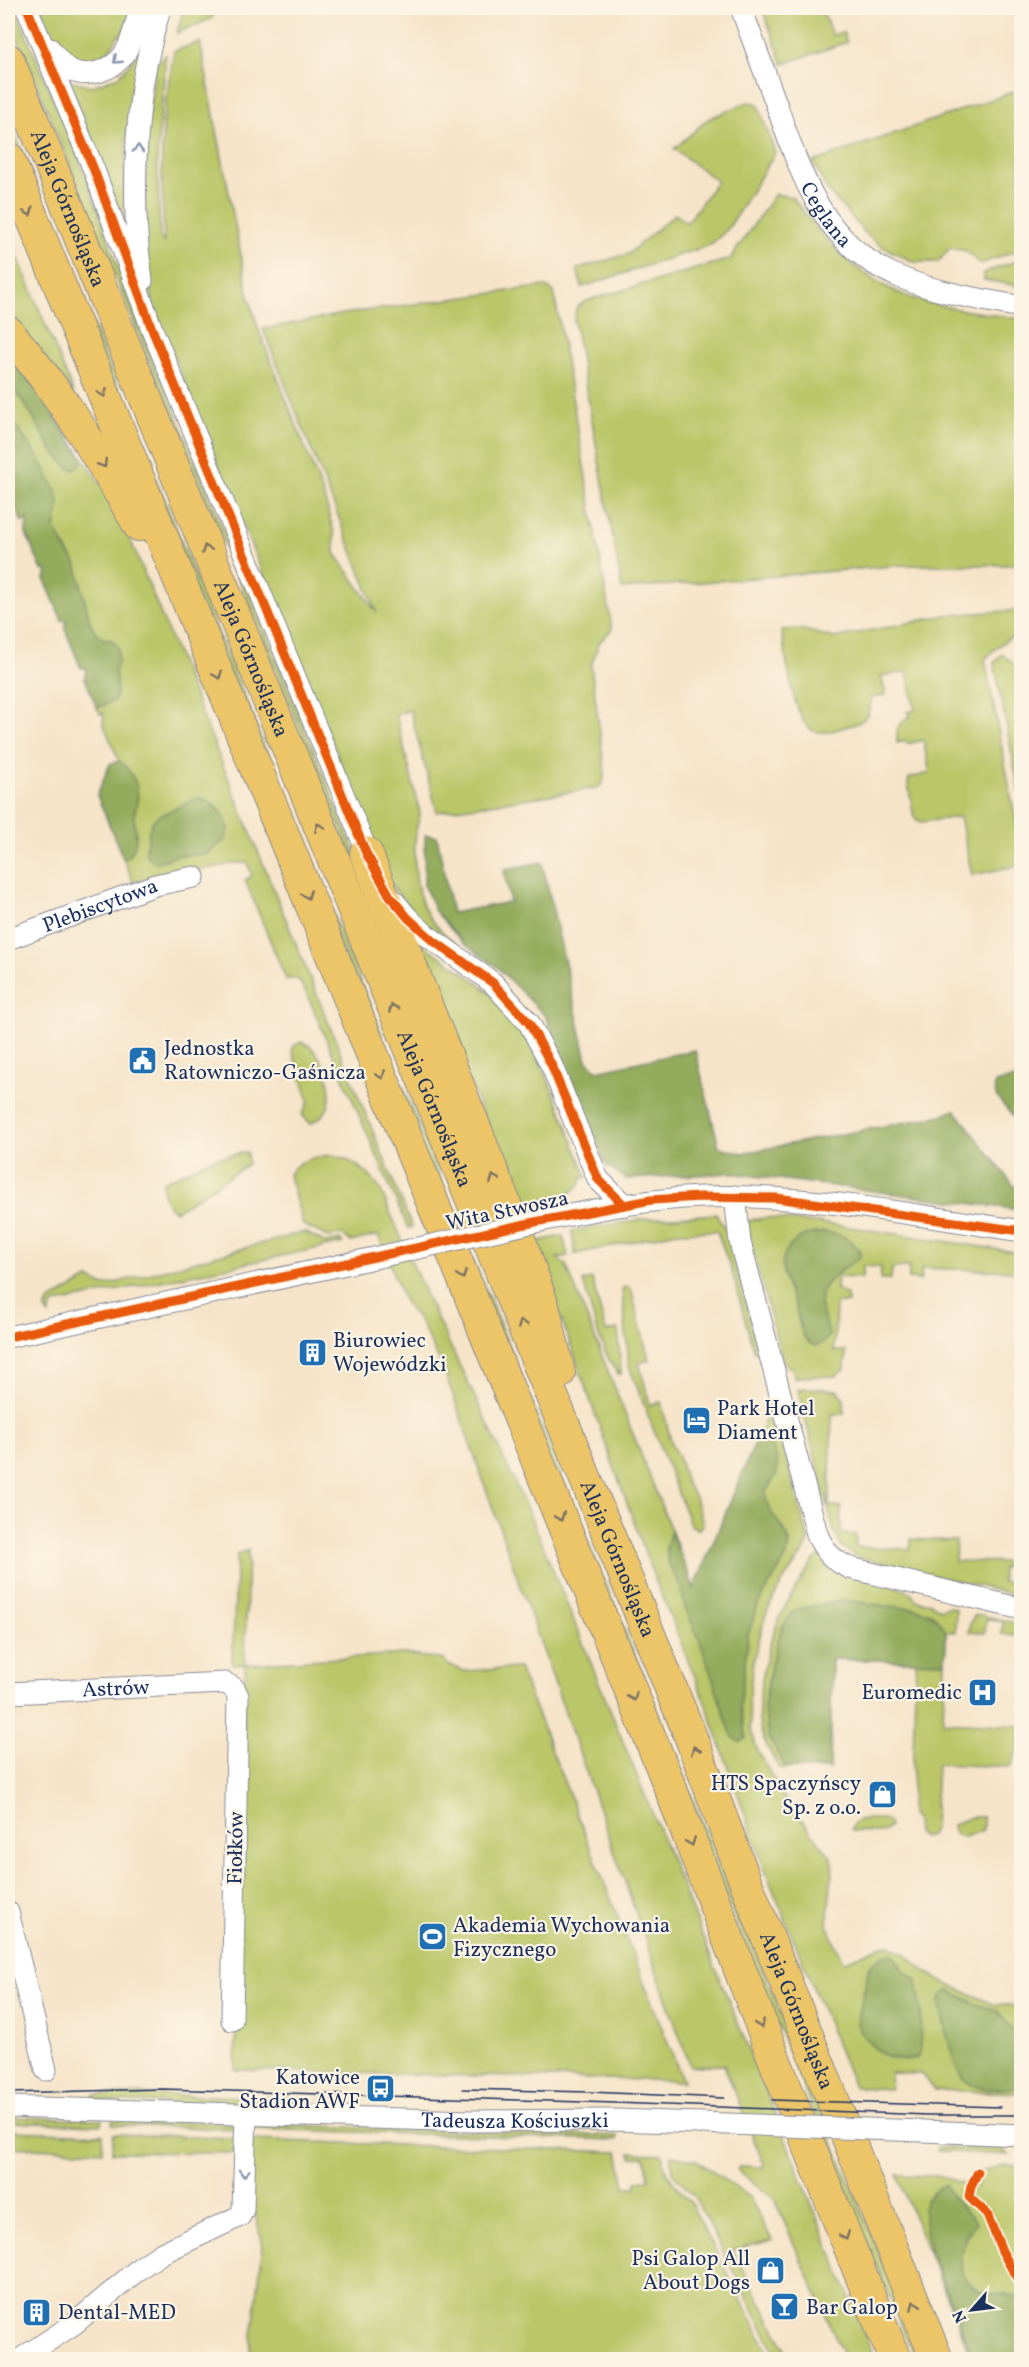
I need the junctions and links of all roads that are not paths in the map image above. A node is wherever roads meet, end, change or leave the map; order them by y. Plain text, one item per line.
1 (27, 8) edge
2 (140, 8) edge
3 (160, 8) edge
4 (741, 8) edge
5 (39, 34) junction
6 (8, 60) edge
7 (8, 158) edge
8 (1022, 307) edge
9 (152, 329) junction
10 (8, 332) edge
11 (195, 621) junction
12 (366, 853) junction
13 (194, 877) dead end
14 (8, 939) edge
15 (598, 1179) junction
16 (735, 1196) junction
17 (624, 1205) junction
18 (583, 1212) junction
19 (1022, 1231) edge
20 (8, 1337) edge
21 (584, 1476) junction
22 (1022, 1609) edge
23 (225, 1683) joint
24 (8, 1694) edge
25 (8, 1912) edge
26 (232, 2020) dead end
27 (46, 2070) dead end
28 (8, 2108) edge
29 (246, 2114) junction
30 (1022, 2135) edge
31 (19, 2360) edge
32 (895, 2360) edge
33 (937, 2360) edge

1 - 5 street
2 -> 5 street
9 -> 3 street
4 - 8 street, Ceglana
5 - 9 street
21 -> 6 highway, Aleja Górnośląska
7 -> 11 highway, Aleja Górnośląska
9 - 12 street
10 -> 11 highway
11 -> 32 highway, Aleja Górnośląska
12 - 15 street
21 -> 12 highway
13 - 14 street, Plebiscytowa
15 - 17 street
15 - 18 street
16 - 17 street, Wita Stwosza
16 - 19 street, Wita Stwosza
16 - 22 street
17 - 18 street, Wita Stwosza
18 - 20 street, Wita Stwosza, bridge
33 -> 21 highway, Aleja Górnośląska
23 - 24 street, Astrów
23 - 26 street, Fiołków
25 - 27 street
28 - 29 street, Tadeusza Kościuszki
29 - 30 street, Tadeusza Kościuszki, bridge
29 -> 31 street

